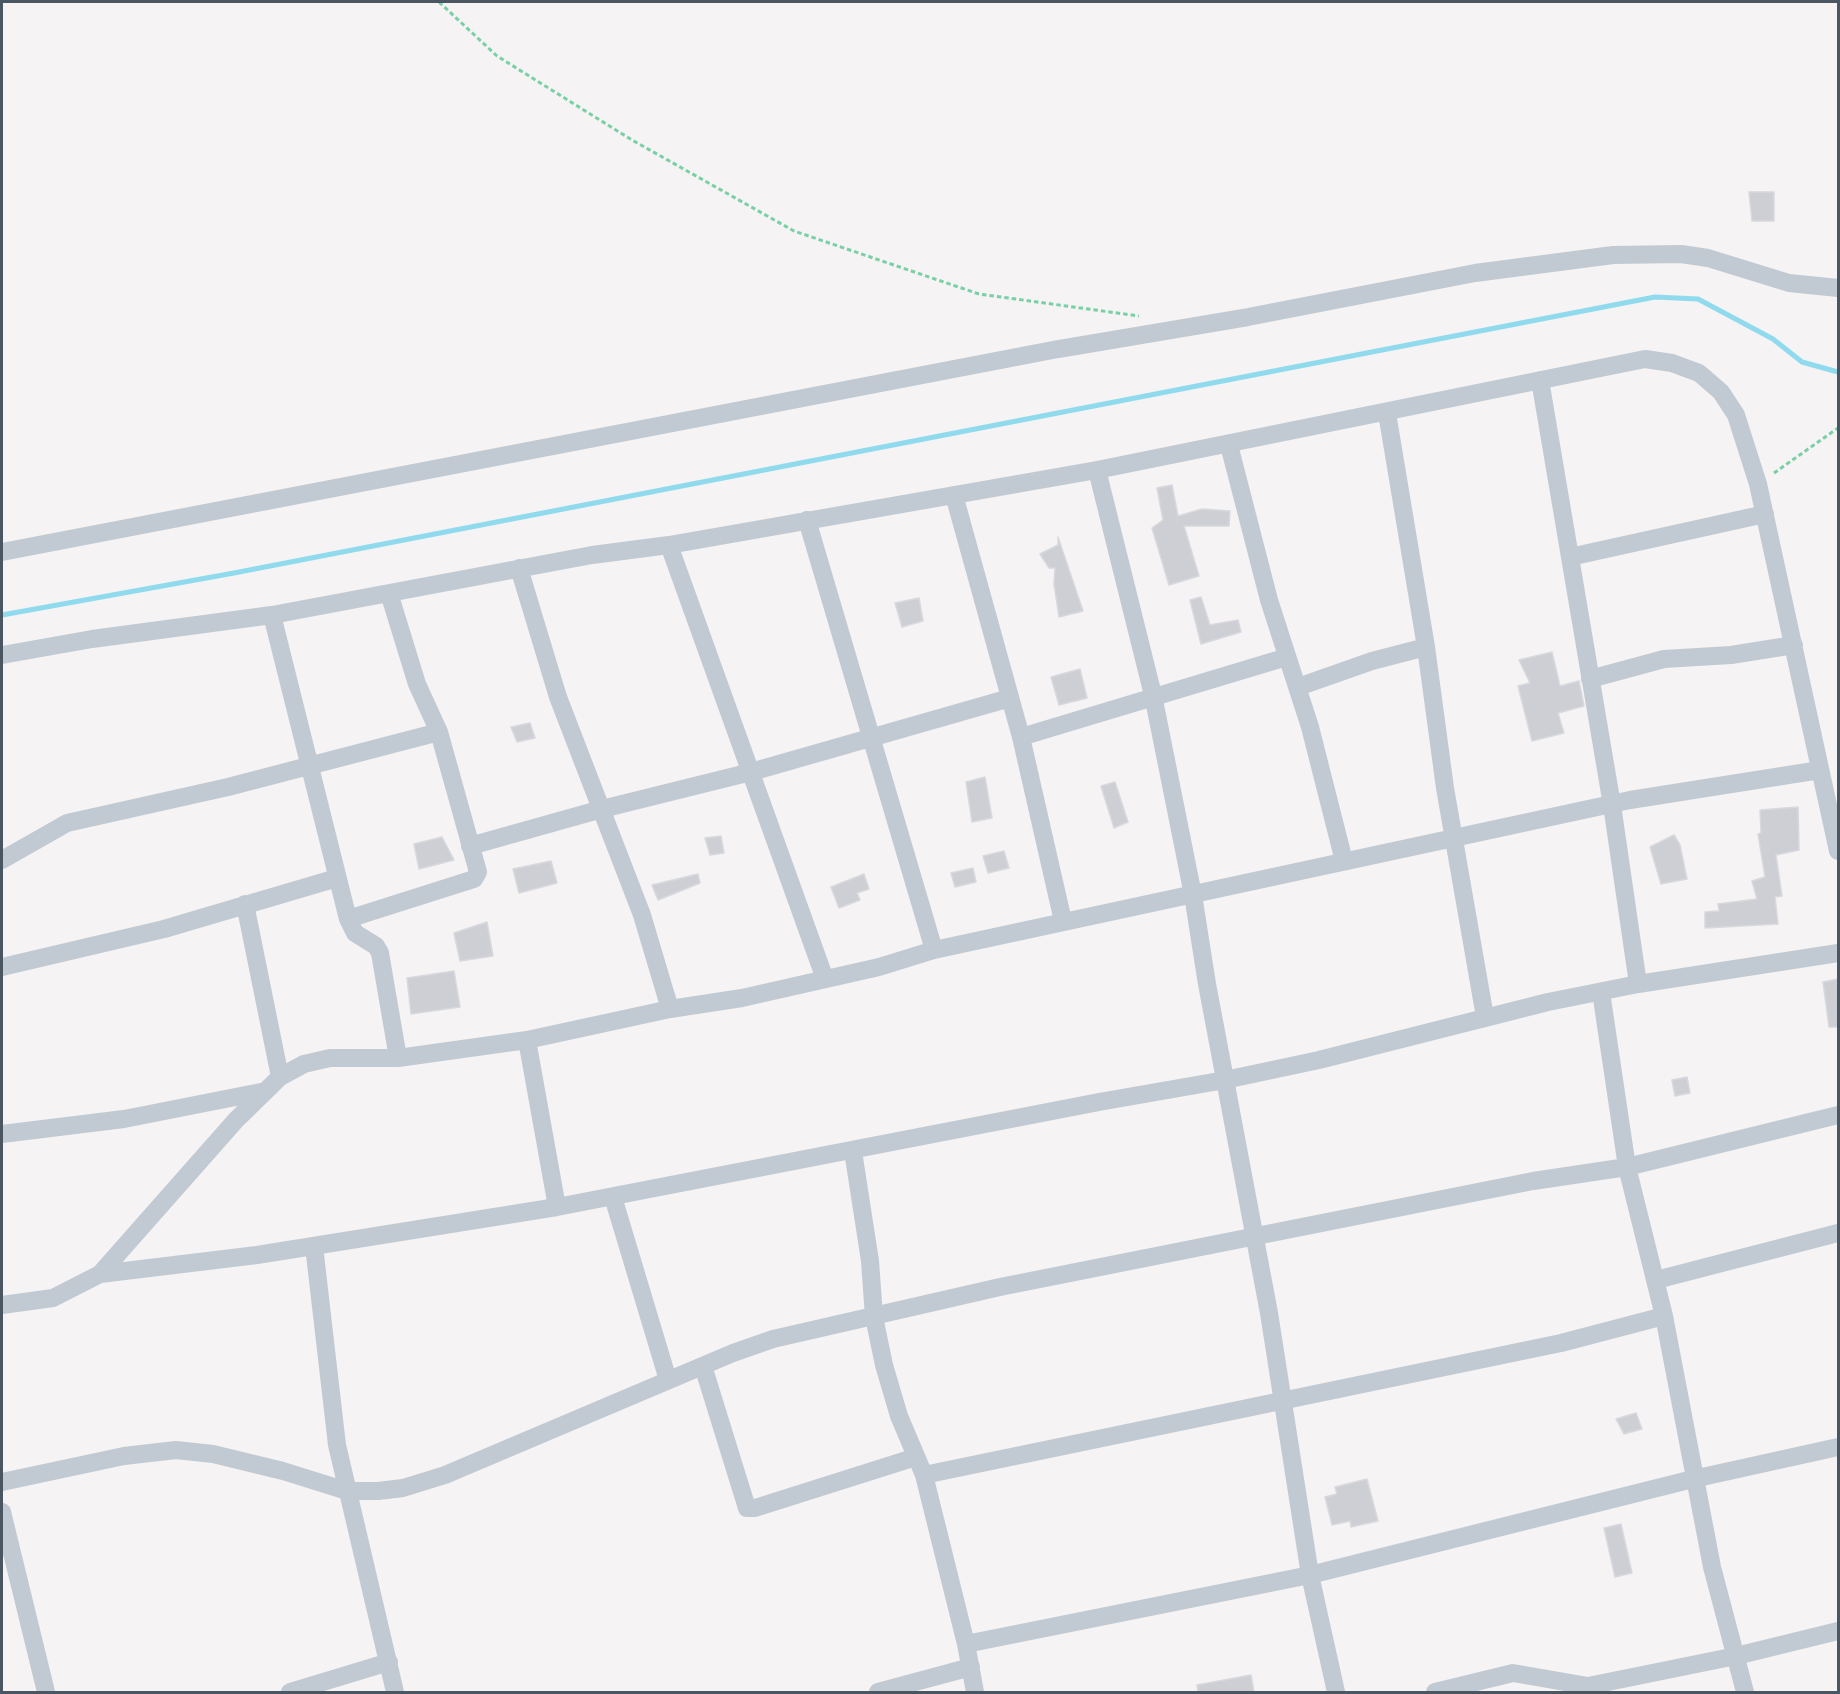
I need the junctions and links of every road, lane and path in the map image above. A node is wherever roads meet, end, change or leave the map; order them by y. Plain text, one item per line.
1 (439, 2) edge
2 (1839, 288) edge
3 (1141, 316) dead end
4 (1540, 380) junction
5 (1387, 413) junction
6 (1839, 428) edge
7 (1229, 445) junction
8 (1097, 470) junction
9 (1758, 484) junction
10 (954, 495) junction
11 (1764, 514) junction
12 (807, 520) junction
13 (669, 545) junction
14 (2, 552) edge
15 (1570, 557) junction
16 (519, 568) junction
17 (388, 593) junction
18 (272, 615) junction
19 (1794, 645) junction
20 (1426, 647) junction
21 (2, 655) edge
22 (1287, 657) junction
23 (1590, 679) junction
24 (1298, 687) junction
25 (1153, 695) junction
26 (1010, 698) junction
27 (439, 732) junction
28 (1021, 737) junction
29 (872, 738) junction
30 (309, 767) junction
31 (1820, 770) junction
32 (752, 772) junction
33 (1612, 805) junction
34 (602, 809) junction
35 (1454, 839) junction
36 (470, 846) junction
37 (1839, 851) edge
38 (2, 860) edge
39 (1344, 861) junction
40 (337, 878) junction
41 (1193, 895) junction
42 (245, 904) junction
43 (348, 919) junction
44 (1063, 921) junction
45 (934, 950) junction
46 (1839, 953) edge
47 (2, 965) edge
48 (825, 980) junction
49 (1638, 984) junction
50 (1601, 992) junction
51 (670, 1009) junction
52 (1485, 1017) junction
53 (527, 1040) junction
54 (398, 1058) junction
55 (280, 1077) junction
56 (1225, 1080) junction
57 (266, 1091) junction
58 (1839, 1116) edge
59 (2, 1134) edge
60 (853, 1151) junction
61 (1627, 1167) junction
62 (613, 1197) junction
63 (557, 1207) junction
64 (1839, 1233) edge
65 (1255, 1237) junction
66 (314, 1246) junction
67 (100, 1274) junction
68 (1656, 1280) junction
69 (2, 1305) edge
70 (1664, 1316) junction
71 (874, 1317) junction
72 (703, 1366) junction
73 (668, 1380) junction
74 (1284, 1400) junction
75 (1839, 1447) edge
76 (916, 1457) junction
77 (924, 1475) junction
78 (1694, 1479) junction
79 (2, 1482) edge
80 (347, 1491) junction
81 (2, 1512) edge
82 (1310, 1575) junction
83 (1839, 1631) edge
84 (966, 1644) junction
85 (1736, 1656) junction
86 (389, 1662) junction
87 (971, 1667) junction
88 (46, 1692) edge
89 (290, 1692) edge
90 (395, 1692) edge
91 (878, 1692) edge
92 (975, 1692) edge
93 (1336, 1692) edge
94 (1435, 1692) edge
95 (1745, 1692) edge

1 - 3 path
2 - 14 street
4 - 5 street
4 - 9 street
4 - 15 street
5 - 7 street
5 - 20 street
6 - 9 path
7 - 8 street
7 - 22 street
8 - 10 street
8 - 25 street
9 - 11 street
10 - 12 street
10 - 26 street
11 - 15 street
11 - 19 street
12 - 13 street
12 - 29 street
13 - 16 street
13 - 32 street
15 - 23 street
16 - 17 street
16 - 34 street
17 - 18 street
17 - 27 street
18 - 21 street
18 - 30 street
19 - 23 street
19 - 31 street
20 - 24 street
20 - 35 street
22 - 24 street
22 - 25 street
23 - 33 street
24 - 39 street
25 - 28 street
25 - 41 street
26 - 28 street
26 - 29 street
27 - 30 street
27 - 36 street
28 - 44 street
29 - 32 street
29 - 45 street
30 - 38 street
30 - 40 street
31 - 33 street
31 - 37 street
32 - 34 street
32 - 48 street
33 - 35 street
33 - 49 street
34 - 36 street
34 - 51 street
35 - 39 street
35 - 52 street
36 - 43 street
39 - 41 street
40 - 42 street
40 - 43 street
41 - 44 street
41 - 56 street
42 - 47 street
42 - 55 street
43 - 54 street
44 - 45 street
45 - 48 street
46 - 49 street
48 - 51 street
49 - 50 street
50 - 52 street
50 - 61 street
51 - 53 street
52 - 56 street
53 - 54 street
53 - 63 street
54 - 55 street
55 - 57 street
56 - 60 street
56 - 65 street
57 - 59 street
57 - 67 street
58 - 61 street
60 - 62 street
60 - 71 street
61 - 65 street
61 - 68 street
62 - 63 street
62 - 73 street
63 - 66 street
64 - 68 street
65 - 71 street
65 - 74 street
66 - 67 street
66 - 80 street
67 - 69 street
68 - 70 street
70 - 74 street
70 - 78 street
71 - 72 street
71 - 76 street
72 - 73 street
72 - 76 street
73 - 80 street
74 - 77 street
74 - 82 street
75 - 78 street
76 - 77 street
77 - 84 street
78 - 82 street
78 - 85 street
79 - 80 street
80 - 86 street
81 - 88 street
82 - 84 street
82 - 93 street
83 - 85 street
84 - 87 street
85 - 94 street
85 - 95 street
86 - 89 street
86 - 90 street
87 - 91 street
87 - 92 street

